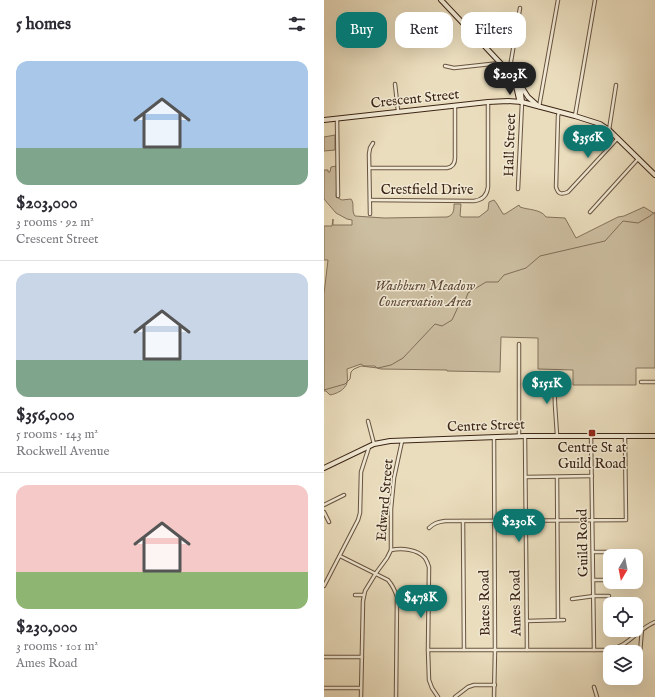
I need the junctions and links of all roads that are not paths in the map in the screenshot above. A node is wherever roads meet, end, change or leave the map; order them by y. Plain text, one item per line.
1 (441, 0) edge
2 (558, 0) edge
3 (595, 0) edge
4 (520, 8) dead end
5 (500, 63) junction
6 (445, 66) dead end
7 (508, 73) junction
8 (514, 81) junction
9 (395, 84) dead end
10 (616, 85) dead end
11 (488, 102) junction
12 (522, 102) junction
13 (455, 106) junction
14 (539, 107) junction
15 (398, 112) junction
16 (559, 112) junction
17 (575, 116) junction
18 (337, 118) junction
19 (324, 120) edge
20 (609, 130) junction
21 (618, 138) junction
22 (372, 143) dead end
23 (638, 159) junction
24 (370, 168) junction
25 (655, 175) edge
26 (518, 189) dead end
27 (338, 196) dead end
28 (370, 200) junction
29 (590, 212) dead end
30 (370, 214) dead end
31 (519, 344) dead end
32 (554, 374) dead end
33 (641, 382) dead end
34 (655, 382) edge
35 (368, 421) dead end
36 (557, 435) junction
37 (519, 436) junction
38 (525, 436) junction
39 (591, 436) junction
40 (625, 436) junction
41 (655, 436) edge
42 (494, 437) junction
43 (402, 440) junction
44 (371, 445) junction
45 (324, 468) edge
46 (592, 476) junction
47 (557, 477) junction
48 (526, 478) junction
49 (344, 495) dead end
50 (324, 505) edge
51 (324, 512) edge
52 (463, 521) junction
53 (494, 521) junction
54 (526, 521) junction
55 (557, 521) junction
56 (593, 521) junction
57 (329, 522) dead end
58 (429, 528) dead end
59 (391, 550) junction
60 (593, 552) junction
61 (603, 552) edge
62 (340, 556) junction
63 (376, 573) junction
64 (593, 580) junction
65 (603, 580) edge
66 (324, 586) edge
67 (356, 595) dead end
68 (364, 595) junction
69 (594, 596) junction
70 (609, 596) dead end
71 (572, 599) dead end
72 (558, 620) junction
73 (564, 620) dead end
74 (527, 621) junction
75 (655, 622) edge
76 (643, 628) edge
77 (633, 637) edge
78 (428, 650) junction
79 (464, 650) junction
80 (496, 650) junction
81 (527, 650) junction
82 (594, 650) junction
83 (324, 657) edge
84 (362, 657) junction
85 (495, 685) junction
86 (594, 687) dead end
87 (324, 688) edge
88 (361, 688) junction
89 (361, 697) edge
90 (396, 697) edge
91 (438, 697) edge
92 (455, 697) edge
93 (494, 697) edge
94 (598, 697) edge

1 - 5 main road
2 - 14 street
3 - 17 street
4 - 7 street
5 - 6 street
5 - 7 main road
7 - 8 main road
8 - 12 main road
8 - 14 main road
9 - 15 street
10 - 20 street
11 - 12 main road, Crescent Street
11 - 13 main road, Crescent Street
11 - 28 street, Crestfield Drive
12 - 14 main road, Crescent Street
12 - 26 street, Hall Street
13 - 15 main road, Crescent Street
13 - 24 street
14 - 16 main road, Crescent Street
15 - 18 main road, Crescent Street
16 - 17 main road, Crescent Street
16 - 21 street
17 - 20 main road, Crescent Street
18 - 19 main road, Crescent Street
18 - 27 street
20 - 21 main road, Crescent Street
21 - 23 main road, Crescent Street
22 - 24 street
23 - 25 main road, Crescent Street
23 - 29 street
24 - 28 street
28 - 30 street
31 - 37 street
32 - 36 street
33 - 34 street
35 - 44 street
36 - 38 main road, Centre Street
36 - 39 main road, Centre Street
37 - 38 main road, Centre Street
37 - 42 main road, Centre Street
38 - 48 street, Ames Road
39 - 40 main road, Centre Street
39 - 46 street, Guild Road
40 - 41 main road, Centre Street
40 - 56 street
42 - 43 main road, Centre Street
42 - 53 street, Bates Road
43 - 44 main road, Centre Street
43 - 59 street, Edward Street
44 - 45 main road, Centre Street
44 - 62 street
46 - 47 street
46 - 56 street, Guild Road
47 - 48 street
47 - 55 street
48 - 54 street, Ames Road
49 - 50 street
51 - 57 street
52 - 53 street
52 - 58 street
52 - 79 street
53 - 54 street
53 - 80 street, Bates Road
54 - 55 street
54 - 74 street, Ames Road
55 - 56 street
55 - 72 street
56 - 60 street, Guild Road
59 - 63 street, Edward Street
59 - 78 street
60 - 61 street
60 - 64 street, Guild Road
62 - 63 street
62 - 66 street
63 - 68 street, Edward Street
63 - 90 street
64 - 65 street
64 - 69 street, Guild Road
67 - 68 street
68 - 84 street, Edward Street
69 - 70 street
69 - 71 street
69 - 82 street, Guild Road
72 - 73 street
72 - 74 street
74 - 81 street, Ames Road
75 - 76 street
77 - 82 street
78 - 79 street
78 - 91 street
79 - 80 street
80 - 81 street
80 - 85 street, Bates Road
81 - 82 street
83 - 84 street
84 - 88 street, Edward Street
85 - 92 street
85 - 93 street, Bates Road
86 - 94 street
87 - 88 street
88 - 89 street, Edward Street

